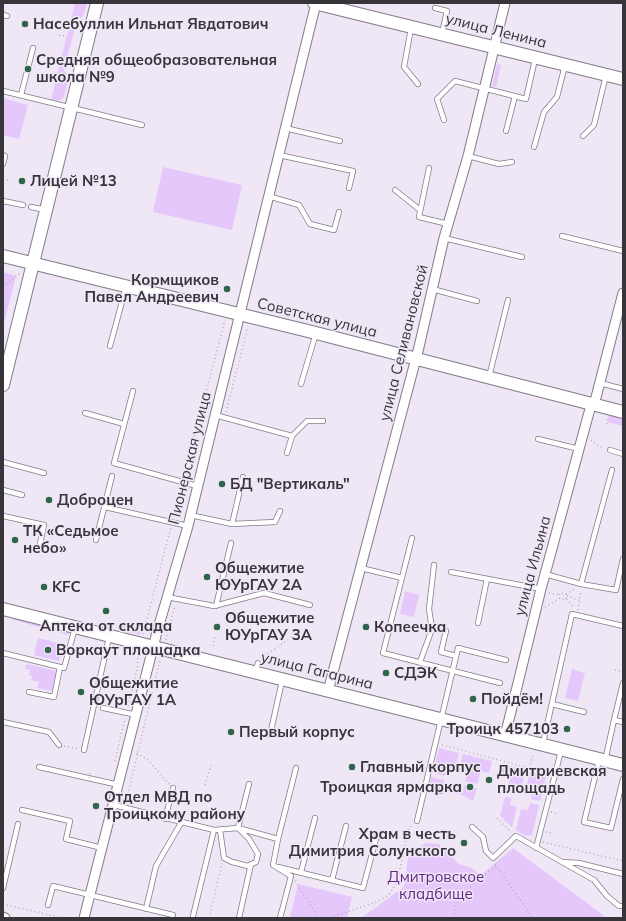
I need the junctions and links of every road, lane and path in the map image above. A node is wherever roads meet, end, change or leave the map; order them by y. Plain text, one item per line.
1 (97, 3) edge
2 (315, 3) edge
3 (505, 3) edge
4 (435, 8) dead end
5 (412, 26) junction
6 (441, 34) junction
7 (59, 35) dead end
8 (66, 36) dead end
9 (494, 47) junction
10 (33, 48) dead end
11 (535, 57) junction
12 (565, 65) junction
13 (606, 75) junction
14 (623, 79) edge
15 (418, 84) dead end
16 (485, 89) junction
17 (3, 91) edge
18 (21, 95) junction
19 (515, 96) junction
20 (72, 109) junction
21 (444, 120) dead end
22 (142, 125) dead end
23 (285, 128) junction
24 (506, 131) dead end
25 (583, 136) dead end
26 (340, 141) dead end
27 (534, 147) dead end
28 (3, 155) edge
29 (279, 155) junction
30 (468, 156) junction
31 (512, 162) dead end
32 (3, 164) edge
33 (429, 168) dead end
34 (3, 179) edge
35 (9, 180) dead end
36 (349, 188) dead end
37 (395, 190) dead end
38 (268, 196) junction
39 (3, 201) edge
40 (23, 205) dead end
41 (31, 207) dead end
42 (46, 210) junction
43 (420, 210) junction
44 (339, 212) dead end
45 (448, 224) junction
46 (562, 236) dead end
47 (444, 238) junction
48 (623, 251) edge
49 (3, 256) edge
50 (522, 257) dead end
51 (34, 264) junction
52 (20, 273) dead end
53 (3, 287) edge
54 (126, 287) junction
55 (432, 289) junction
56 (623, 292) edge
57 (508, 300) dead end
58 (477, 301) dead end
59 (227, 312) junction
60 (620, 313) edge
61 (239, 315) junction
62 (316, 333) junction
63 (110, 346) dead end
64 (415, 360) junction
65 (489, 378) junction
66 (600, 383) junction
67 (301, 384) dead end
68 (3, 385) edge
69 (623, 389) edge
70 (132, 391) dead end
71 (593, 405) junction
72 (623, 412) edge
73 (85, 413) dead end
74 (215, 415) junction
75 (323, 421) dead end
76 (124, 424) junction
77 (583, 435) junction
78 (292, 436) junction
79 (538, 438) dead end
80 (579, 449) junction
81 (603, 449) dead end
82 (610, 450) dead end
83 (286, 453) dead end
84 (623, 454) edge
85 (3, 462) edge
86 (612, 470) dead end
87 (44, 473) dead end
88 (112, 476) dead end
89 (244, 477) dead end
90 (182, 482) junction
91 (197, 486) junction
92 (3, 490) edge
93 (22, 495) dead end
94 (105, 507) junction
95 (280, 511) dead end
96 (190, 515) junction
97 (3, 516) edge
98 (172, 522) junction
99 (232, 524) junction
100 (188, 526) junction
101 (412, 538) dead end
102 (96, 540) dead end
103 (231, 543) dead end
104 (40, 544) dead end
105 (623, 559) edge
106 (434, 565) dead end
107 (359, 568) junction
108 (451, 572) dead end
109 (545, 574) junction
110 (402, 578) junction
111 (487, 579) junction
112 (581, 584) junction
113 (545, 591) junction
114 (559, 595) junction
115 (567, 595) junction
116 (167, 597) junction
117 (559, 598) junction
118 (566, 600) junction
119 (580, 600) junction
120 (310, 605) dead end
121 (216, 606) junction
122 (545, 607) dead end
123 (3, 609) edge
124 (578, 613) junction
125 (478, 623) dead end
126 (623, 626) edge
127 (75, 628) junction
128 (294, 631) dead end
129 (446, 631) dead end
130 (215, 635) dead end
131 (109, 637) junction
132 (140, 644) junction
133 (213, 646) dead end
134 (154, 647) junction
135 (3, 653) edge
136 (456, 656) junction
137 (506, 660) dead end
138 (420, 662) junction
139 (60, 667) junction
140 (256, 668) junction
141 (615, 670) dead end
142 (452, 671) junction
143 (623, 672) edge
144 (283, 679) junction
145 (500, 683) dead end
146 (623, 684) edge
147 (328, 691) junction
148 (29, 692) dead end
149 (552, 704) junction
150 (103, 708) dead end
151 (126, 712) junction
152 (584, 712) dead end
153 (137, 714) junction
154 (441, 719) junction
155 (614, 720) junction
156 (3, 722) edge
157 (623, 722) edge
158 (261, 733) dead end
159 (505, 736) junction
160 (436, 744) junction
161 (59, 745) joint
162 (542, 745) junction
163 (84, 750) joint
164 (462, 750) junction
165 (561, 750) junction
166 (138, 753) dead end
167 (461, 753) dead end
168 (533, 755) dead end
169 (495, 759) junction
170 (501, 760) junction
171 (602, 760) junction
172 (114, 762) dead end
173 (495, 762) dead end
174 (500, 763) dead end
175 (211, 765) dead end
176 (623, 765) edge
177 (39, 767) dead end
178 (296, 768) dead end
179 (529, 768) junction
180 (90, 770) dead end
181 (528, 772) dead end
182 (555, 774) junction
183 (623, 779) edge
184 (89, 782) dead end
185 (249, 784) dead end
186 (119, 785) junction
187 (205, 786) dead end
188 (173, 788) joint
189 (425, 789) junction
190 (440, 791) dead end
191 (114, 805) junction
192 (22, 810) dead end
193 (315, 818) dead end
194 (497, 818) dead end
195 (165, 819) junction
196 (417, 821) joint
197 (181, 823) junction
198 (18, 824) dead end
199 (346, 826) dead end
200 (472, 827) dead end
201 (238, 828) junction
202 (214, 830) junction
203 (220, 830) junction
204 (377, 835) dead end
205 (516, 836) junction
206 (278, 839) junction
207 (538, 841) junction
208 (102, 848) junction
209 (536, 848) junction
210 (224, 858) junction
211 (623, 860) edge
212 (559, 861) junction
213 (251, 864) junction
214 (495, 864) dead end
215 (273, 865) junction
216 (497, 866) junction
217 (301, 872) junction
218 (623, 874) edge
219 (291, 876) junction
220 (332, 880) junction
221 (3, 888) edge
222 (90, 895) junction
223 (3, 904) edge
224 (48, 905) dead end
225 (623, 906) edge
226 (146, 908) junction
227 (173, 915) dead end
228 (193, 916) dead end
229 (62, 918) edge
230 (84, 918) edge
231 (209, 918) edge
232 (239, 918) edge
233 (280, 918) edge
234 (319, 918) edge
235 (330, 918) edge
236 (453, 918) edge
237 (533, 918) edge

1 - 20 street
2 - 5 street, улица Ленина
2 - 23 street, Пионерская улица
3 - 9 street, улица Селивановской
4 - 6 lane
5 - 6 street, улица Ленина
5 - 15 lane
6 - 9 street, улица Ленина
7 - 8 path
9 - 11 street, улица Ленина
9 - 16 street, улица Селивановской
10 - 18 lane
11 - 12 street, улица Ленина
11 - 19 lane
12 - 13 street, улица Ленина
12 - 27 lane
13 - 14 street, улица Ленина
13 - 25 lane
16 - 19 lane
16 - 21 lane
16 - 30 street, улица Селивановской
17 - 18 lane
18 - 20 lane
19 - 24 lane
20 - 22 lane
20 - 42 street
23 - 26 lane
23 - 29 street, Пионерская улица
28 - 32 lane
29 - 36 lane
29 - 38 street, Пионерская улица
30 - 31 lane
30 - 45 street, улица Селивановской
33 - 43 lane
34 - 35 path
37 - 43 lane
38 - 44 lane
38 - 61 street, Пионерская улица
39 - 40 lane
41 - 42 lane
42 - 51 street
43 - 45 lane
45 - 47 street, улица Селивановской
46 - 48 lane
47 - 50 lane
47 - 55 street, улица Селивановской
49 - 51 street, Советская улица
51 - 54 street, Советская улица
51 - 68 street
52 - 53 path
54 - 59 street, Советская улица
54 - 63 lane
55 - 58 lane
55 - 64 street, улица Селивановской
56 - 60 street, улица Ильина
57 - 65 lane
59 - 61 street, Советская улица
59 - 90 path
60 - 66 street, улица Ильина
61 - 62 street, Советская улица
61 - 74 street, Пионерская улица
62 - 64 street, Советская улица
62 - 67 lane
64 - 65 street, Советская улица
64 - 107 street, улица Селивановской
65 - 71 street, Советская улица
66 - 69 lane
66 - 71 street, улица Ильина
70 - 76 lane
71 - 72 street, Советская улица
71 - 77 street, улица Ильина
73 - 76 lane
74 - 78 lane
74 - 91 street, Пионерская улица
75 - 78 lane
76 - 90 lane
77 - 80 street, улица Ильина
77 - 81 path
78 - 83 lane
79 - 80 lane
80 - 109 street, улица Ильина
82 - 84 lane
85 - 87 lane
86 - 112 lane
88 - 94 lane
89 - 99 lane
90 - 91 lane
90 - 98 path
91 - 96 street, Пионерская улица
92 - 93 lane
94 - 98 lane
94 - 102 lane
95 - 99 lane
96 - 99 lane
96 - 100 street, Пионерская улица
97 - 104 lane
98 - 100 lane
98 - 132 path
100 - 116 street, Пионерская улица
101 - 110 lane
103 - 121 lane
105 - 112 lane
106 - 138 lane
107 - 110 lane
107 - 147 street, улица Селивановской
108 - 111 lane
109 - 112 lane
109 - 113 street, улица Ильина
110 - 138 lane
111 - 113 lane
111 - 125 lane
113 - 114 path
113 - 159 street, улица Ильина
114 - 115 path
114 - 117 path
115 - 118 path
115 - 119 path
115 - 119 path
116 - 121 lane
116 - 134 street, Пионерская улица
117 - 118 path
117 - 122 path
118 - 124 path
119 - 124 path
120 - 121 lane
123 - 127 street, улица Гагарина
124 - 126 lane
124 - 149 lane
127 - 131 street, улица Гагарина
127 - 139 lane
128 - 140 path
129 - 136 lane
130 - 133 path
131 - 132 street, улица Гагарина
131 - 163 lane
132 - 134 street, улица Гагарина
132 - 151 path
134 - 140 street, улица Гагарина
134 - 153 street, Пионерская улица
135 - 139 lane
136 - 137 lane
136 - 142 lane
138 - 142 lane
139 - 148 lane
140 - 144 street, улица Гагарина
141 - 143 path
142 - 145 lane
142 - 154 lane
144 - 147 street, улица Гагарина
144 - 158 lane
146 - 155 lane
147 - 154 street, улица Гагарина
149 - 152 lane
149 - 162 lane
150 - 151 lane
151 - 153 lane
151 - 172 path
153 - 186 street, Пионерская улица
154 - 159 street, улица Гагарина
154 - 160 lane
155 - 157 lane
155 - 171 lane
156 - 161 lane
159 - 162 street, улица Гагарина
160 - 164 path
160 - 189 lane
161 - 163 path
162 - 165 street, улица Гагарина
164 - 167 path
164 - 169 path
165 - 171 street, улица Гагарина
165 - 182 lane
166 - 188 path
168 - 179 path
169 - 170 path
169 - 173 path
170 - 174 path
170 - 179 path
171 - 176 street, улица Гагарина
171 - 183 lane
175 - 187 path
177 - 186 lane
178 - 206 lane
179 - 181 path
179 - 182 path
180 - 184 path, bridge
182 - 207 lane
185 - 201 lane
186 - 191 street, Пионерская улица
188 - 195 lane
189 - 190 lane
189 - 196 lane
191 - 195 lane
191 - 208 street, Пионерская улица
192 - 208 lane
193 - 217 lane
194 - 205 path
195 - 197 lane
196 - 235 path
197 - 202 lane
197 - 226 lane
198 - 221 lane
199 - 220 lane
200 - 205 lane
201 - 203 lane
201 - 206 lane
201 - 213 lane
202 - 203 lane
202 - 228 lane
203 - 210 lane
204 - 220 lane
205 - 209 lane
206 - 215 lane
207 - 209 lane
207 - 211 path
208 - 222 street, Пионерская улица
209 - 212 lane
210 - 213 lane
210 - 231 path
212 - 218 lane
212 - 225 lane
213 - 232 lane
214 - 216 path
215 - 217 lane
215 - 219 lane
216 - 236 path
216 - 237 path
217 - 220 lane
219 - 233 lane
219 - 234 path
222 - 224 lane
222 - 226 lane
222 - 230 street, Пионерская улица
223 - 229 path
226 - 227 lane

